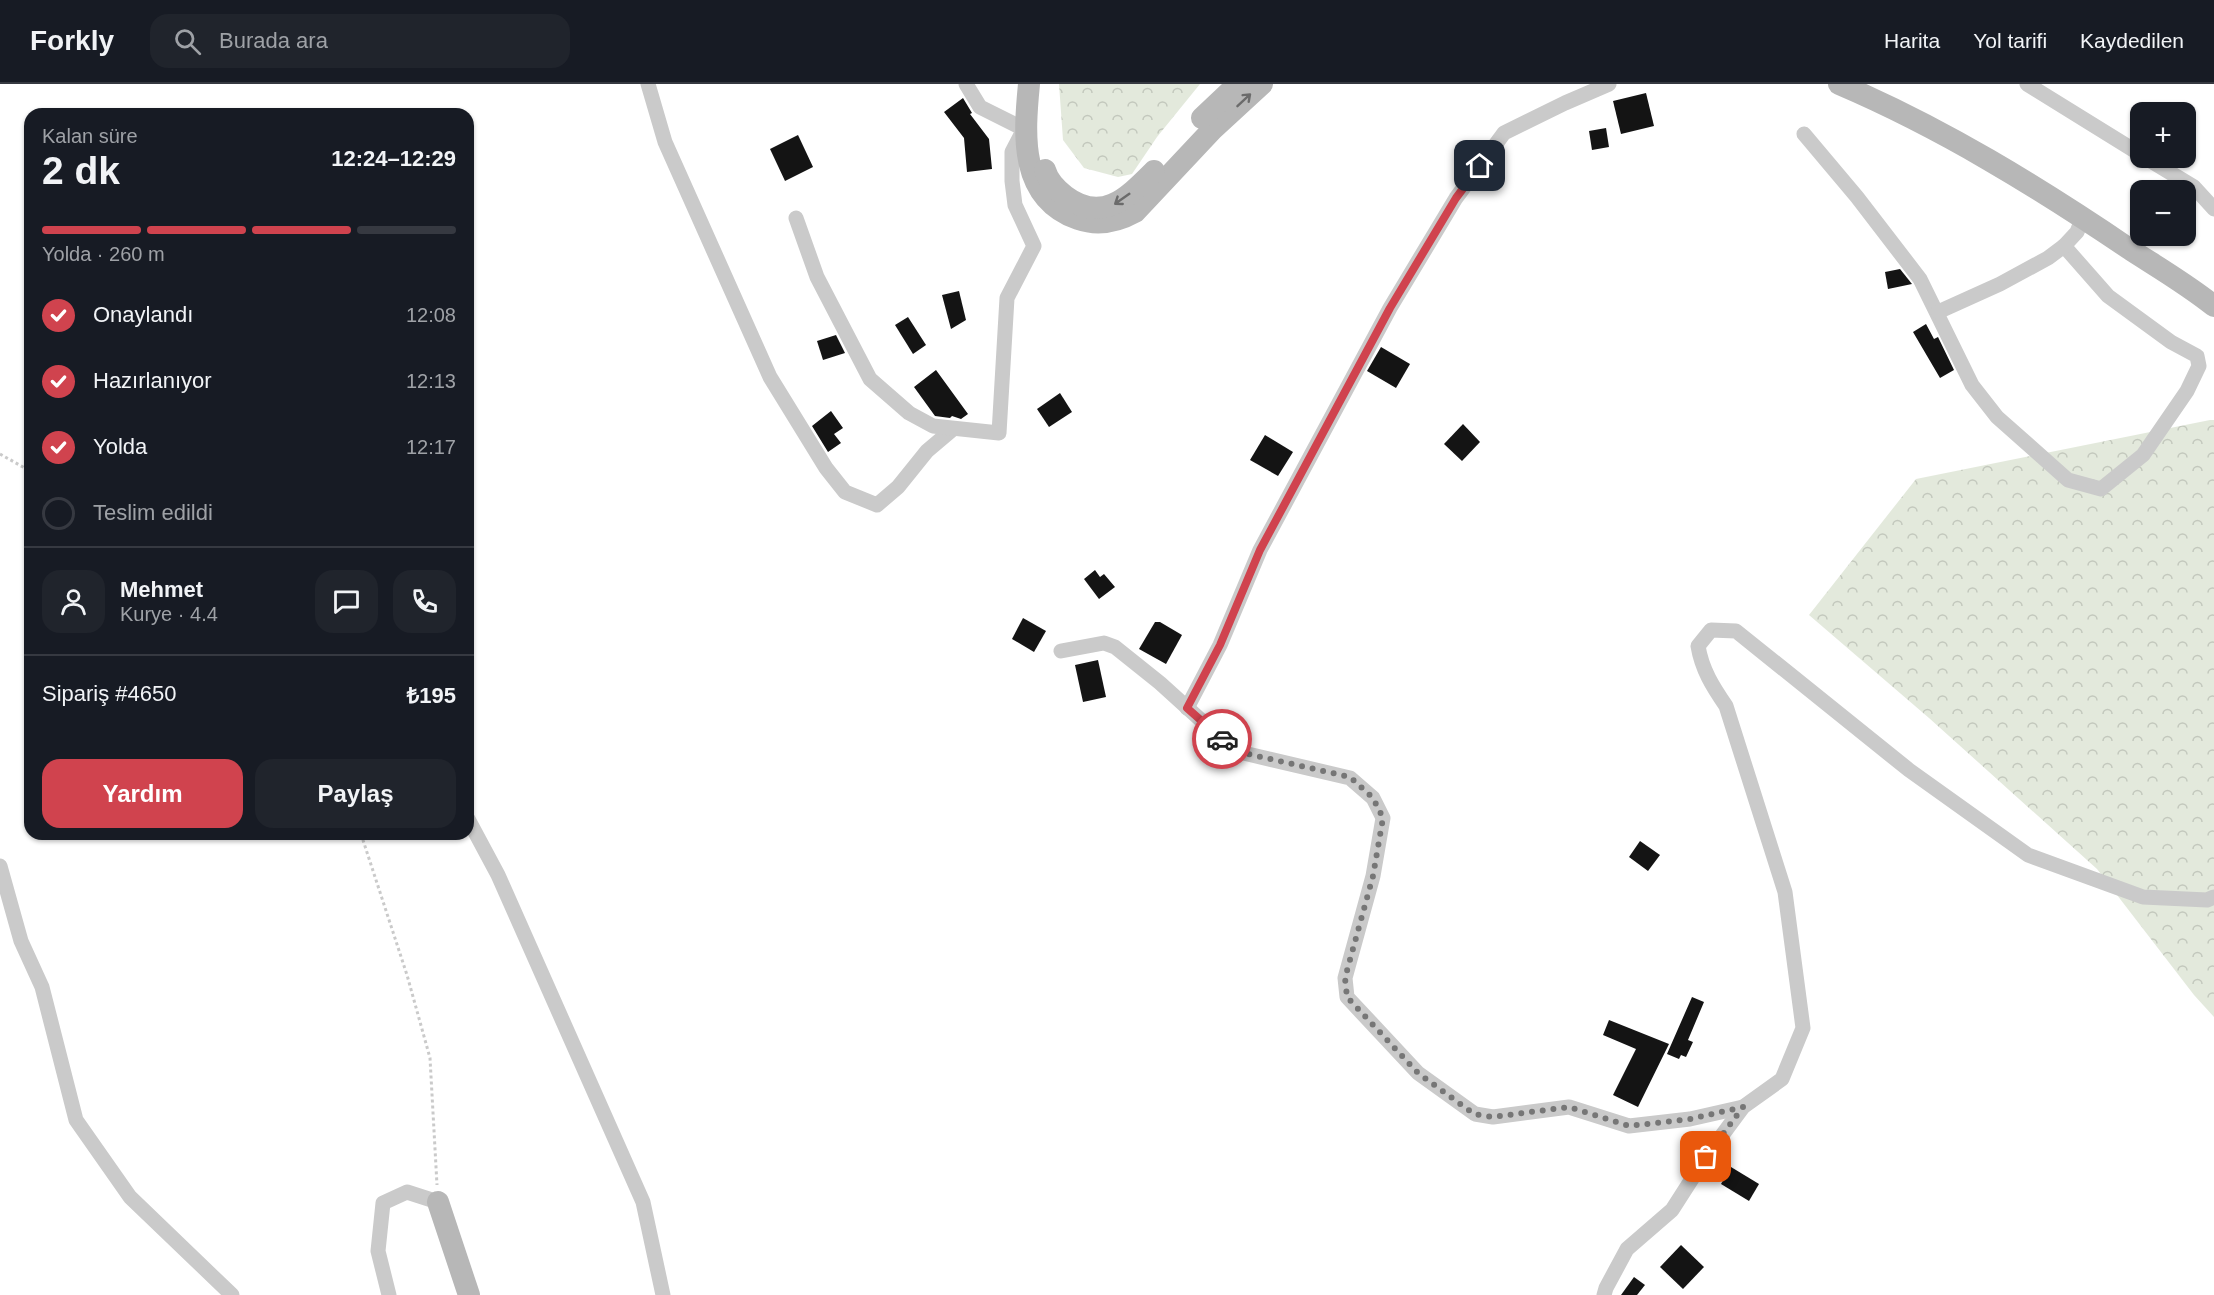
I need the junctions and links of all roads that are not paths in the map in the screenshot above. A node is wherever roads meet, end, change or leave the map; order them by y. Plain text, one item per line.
1 (648, 84) edge
2 (966, 84) edge
3 (1029, 84) edge
4 (1042, 84) edge
5 (1238, 84) edge
6 (1262, 84) edge
7 (1609, 84) edge
8 (1839, 84) edge
9 (1869, 84) edge
10 (2028, 84) edge
11 (1024, 129) junction
12 (1804, 134) dead end
13 (2130, 148) edge
14 (2162, 168) edge
15 (2214, 209) edge
16 (2084, 217) junction
17 (796, 218) dead end
18 (2064, 246) junction
19 (2214, 288) edge
20 (2214, 306) edge
21 (1938, 312) junction
22 (953, 429) junction
23 (1061, 651) dead end
24 (1187, 708) junction
25 (474, 830) edge
26 (0, 866) edge
27 (2214, 897) edge
28 (1743, 1107) junction
29 (438, 1202) joint
30 (232, 1295) edge
31 (388, 1295) edge
32 (469, 1295) edge
33 (663, 1295) edge
34 (1604, 1295) edge

1 - 22 street
2 - 11 street
3 - 11 main road
5 -> 4 main road
11 -> 6 main road
7 - 24 street
8 - 16 main road
9 - 19 main road
10 - 13 street
11 - 22 street
12 - 21 street
14 - 15 street
16 - 18 street
16 - 20 main road
17 - 22 street
18 - 21 street
18 - 21 street
23 - 24 street
24 - 28 street
25 - 33 street
26 - 30 street
27 - 28 street
28 - 34 street
29 - 31 street
29 - 32 main road

